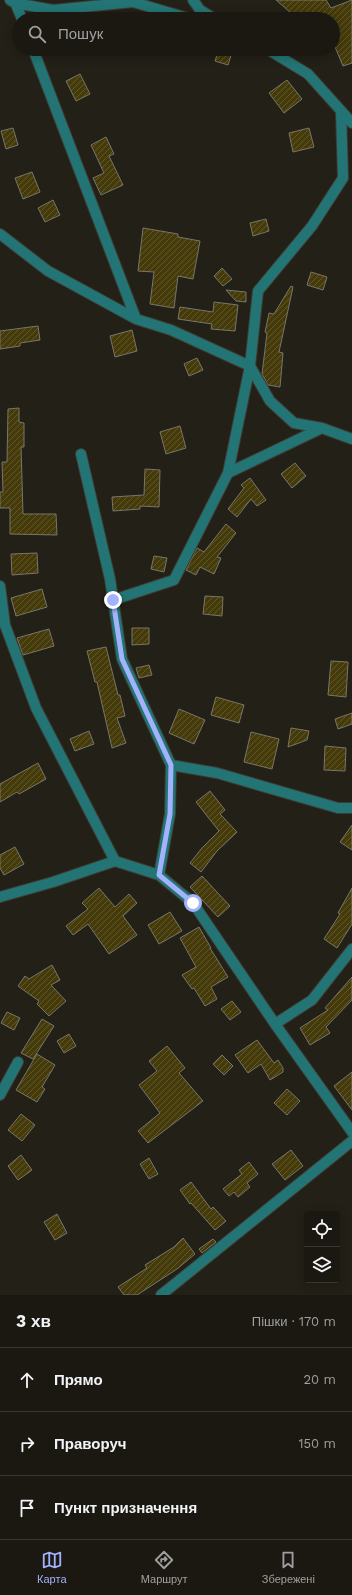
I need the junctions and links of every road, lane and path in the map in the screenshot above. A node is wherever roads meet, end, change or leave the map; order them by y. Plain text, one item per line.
1 (193, 0) edge
2 (13, 1) edge
3 (18, 12) edge
4 (167, 12) edge
5 (203, 12) edge
6 (36, 56) edge
7 (278, 56) edge
8 (341, 111) junction
9 (352, 123) edge
10 (0, 234) edge
11 (136, 318) junction
12 (250, 366) junction
13 (322, 428) junction
14 (352, 439) edge
15 (81, 454) dead end
16 (228, 473) junction
17 (0, 586) edge
18 (113, 600) junction
19 (171, 765) junction
20 (352, 808) edge
21 (115, 861) junction
22 (159, 875) junction
23 (0, 897) edge
24 (352, 949) edge
25 (275, 1024) junction
26 (18, 1062) dead end
27 (0, 1095) edge
28 (352, 1132) edge
29 (352, 1141) edge
30 (161, 1295) edge

1 - 5 street
2 - 3 street
2 - 4 street
6 - 11 street
7 - 8 street
8 - 9 street
8 - 12 street
10 - 11 street
11 - 12 street
12 - 13 street
12 - 16 street
13 - 14 street
13 - 16 street
15 - 18 street
16 - 18 street
17 - 21 street
18 - 19 street
19 - 20 street
19 - 22 street
21 - 22 street
21 - 23 street
22 - 25 street
24 - 25 street
25 - 28 street
26 - 27 street
29 - 30 street

